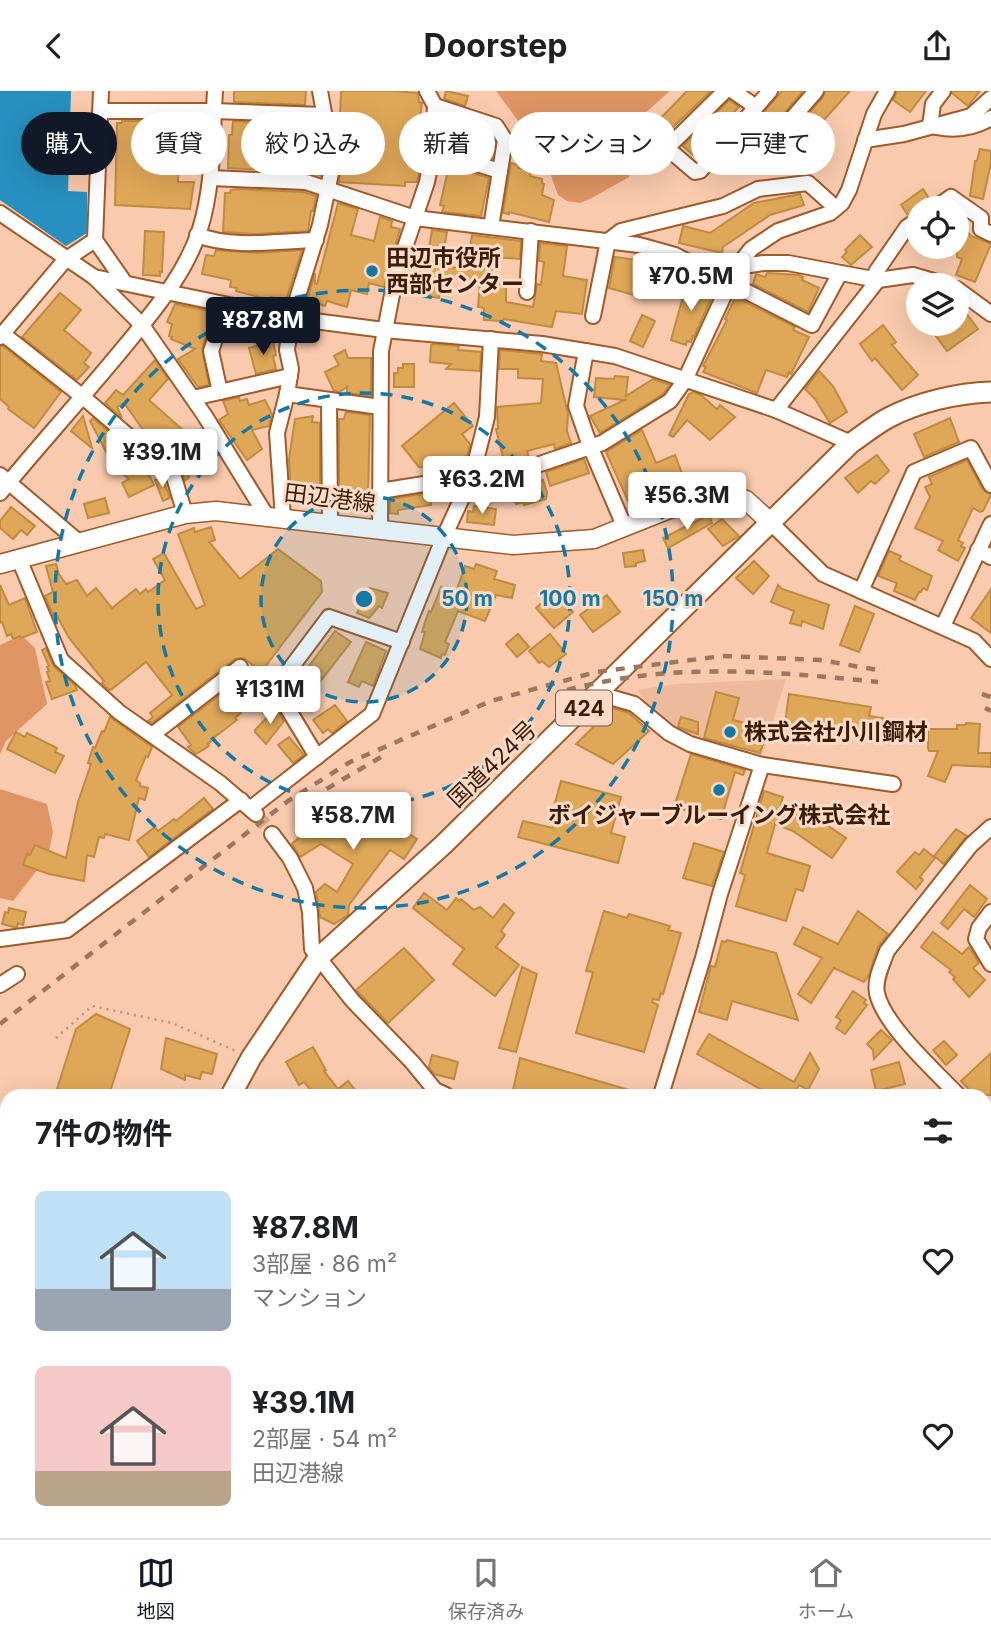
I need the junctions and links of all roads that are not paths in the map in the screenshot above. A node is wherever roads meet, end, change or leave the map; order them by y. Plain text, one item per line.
1 (101, 91) edge
2 (215, 91) edge
3 (320, 91) edge
4 (427, 91) edge
5 (724, 91) edge
6 (733, 91) edge
7 (769, 91) edge
8 (816, 91) edge
9 (887, 91) edge
10 (943, 91) edge
11 (991, 98) edge
12 (435, 106) junction
13 (756, 107) junction
14 (100, 111) junction
15 (214, 111) junction
16 (241, 112) edge
17 (323, 112) edge
18 (435, 112) edge
19 (798, 112) edge
20 (991, 118) edge
21 (930, 126) junction
22 (865, 140) junction
23 (495, 170) edge
24 (500, 171) junction
25 (329, 175) edge
26 (428, 175) edge
27 (211, 178) junction
28 (327, 187) junction
29 (836, 208) junction
30 (969, 210) edge
31 (0, 213) edge
32 (415, 218) junction
33 (491, 227) junction
34 (906, 228) edge
35 (531, 232) junction
36 (991, 233) edge
37 (197, 235) junction
38 (95, 240) junction
39 (316, 240) junction
40 (608, 241) junction
41 (65, 260) junction
42 (737, 267) junction
43 (841, 273) junction
44 (906, 276) edge
45 (94, 277) junction
46 (878, 280) junction
47 (125, 283) junction
48 (729, 284) junction
49 (167, 292) junction
50 (527, 292) dead end
51 (969, 298) edge
52 (227, 305) junction
53 (991, 314) edge
54 (593, 316) dead end
55 (291, 318) junction
56 (142, 325) junction
57 (384, 330) junction
58 (1, 336) edge
59 (491, 339) junction
60 (586, 351) junction
61 (290, 376) junction
62 (685, 380) junction
63 (220, 392) junction
64 (991, 392) edge
65 (287, 394) junction
66 (83, 397) junction
67 (193, 398) junction
68 (329, 400) junction
69 (380, 407) junction
70 (776, 410) junction
71 (851, 443) junction
72 (590, 446) junction
73 (472, 476) junction
74 (3, 483) edge
75 (991, 485) edge
76 (380, 491) junction
77 (185, 514) junction
78 (275, 516) junction
79 (769, 521) junction
80 (330, 523) junction
81 (991, 524) edge
82 (625, 528) junction
83 (380, 529) junction
84 (444, 537) junction
85 (80, 543) junction
86 (984, 553) edge
87 (19, 559) junction
88 (0, 563) edge
89 (861, 591) junction
90 (943, 626) junction
91 (401, 642) junction
92 (991, 659) edge
93 (240, 667) dead end
94 (599, 694) junction
95 (152, 735) junction
96 (317, 757) junction
97 (762, 765) junction
98 (893, 784) dead end
99 (249, 807) junction
100 (991, 827) edge
101 (272, 834) tunnel mouth
102 (991, 912) edge
103 (0, 939) edge
104 (318, 958) junction
105 (991, 964) edge
106 (17, 974) dead end
107 (0, 985) edge
108 (234, 1089) edge
109 (434, 1089) edge
110 (663, 1089) edge
111 (952, 1089) edge

1 - 14 street
2 - 15 street
3 - 17 street
4 - 12 street
5 - 13 street
6 - 13 street
7 - 13 street
8 - 19 street
9 - 22 street
10 - 21 street
11 - 21 street
12 - 18 street
12 - 24 street
14 - 15 street
14 - 38 street
15 - 16 street
15 - 27 street
20 - 21 street
21 - 22 street
22 - 29 street
23 - 24 street
24 - 33 street
25 - 28 street
26 - 32 street
27 - 28 street
27 - 37 street
28 - 32 street
28 - 39 street
29 - 40 street
29 - 42 street
30 - 36 street
31 - 41 street
32 - 33 street
32 - 57 street
33 - 35 street
34 - 46 street
35 - 40 street
35 - 50 street
37 - 39 street
37 - 49 street
38 - 41 street
38 - 47 street
39 - 55 street
40 - 48 street
40 - 54 street
41 - 45 street
41 - 58 street
42 - 43 street
42 - 48 street
43 - 46 street
43 - 48 street
44 - 46 street
45 - 47 street
45 - 56 street
46 - 70 street
47 - 49 street
48 - 62 street
49 - 52 street
49 - 56 street
51 - 53 street
52 - 55 street
52 - 63 street
55 - 57 street
55 - 61 street
56 - 66 street
56 - 67 street
57 - 59 street
57 - 69 street
58 - 66 street
59 - 60 street
59 - 73 street
60 - 62 street
60 - 72 street
61 - 63 street
61 - 65 street
62 - 70 street
62 - 72 street
63 - 67 street
64 - 71 highway, 国道424号 / 424
65 - 68 street
65 - 78 street
66 - 74 street
66 - 77 street
67 - 78 street
68 - 69 street
68 - 80 street
69 - 76 street
70 - 71 street
71 - 79 highway, 国道424号 / 424
72 - 73 street
72 - 82 street
73 - 76 street
73 - 84 street
74 - 85 street
75 - 89 street
76 - 83 street
77 - 78 main road, 田辺港線
77 - 85 main road, 田辺港線
78 - 80 main road, 田辺港線
79 - 82 main road, 田辺港線
79 - 89 street
79 - 94 highway, 国道424号 / 424
80 - 83 main road, 田辺港線
81 - 86 street
82 - 84 main road, 田辺港線
83 - 84 main road, 田辺港線
84 - 91 street
85 - 87 main road, 田辺港線
86 - 90 street
87 - 88 main road, 田辺港線
87 - 95 street
89 - 90 street
90 - 92 street
91 - 96 street
91 - 96 street
93 - 95 street
94 - 97 street
94 - 104 highway, 国道424号 / 424
95 - 99 street
96 - 99 street
97 - 98 street
97 - 110 street
99 - 103 street
100 - 111 street
101 - 104 street
102 - 105 street
104 - 108 highway, 国道424号 / 424
104 - 109 street
106 - 107 street

